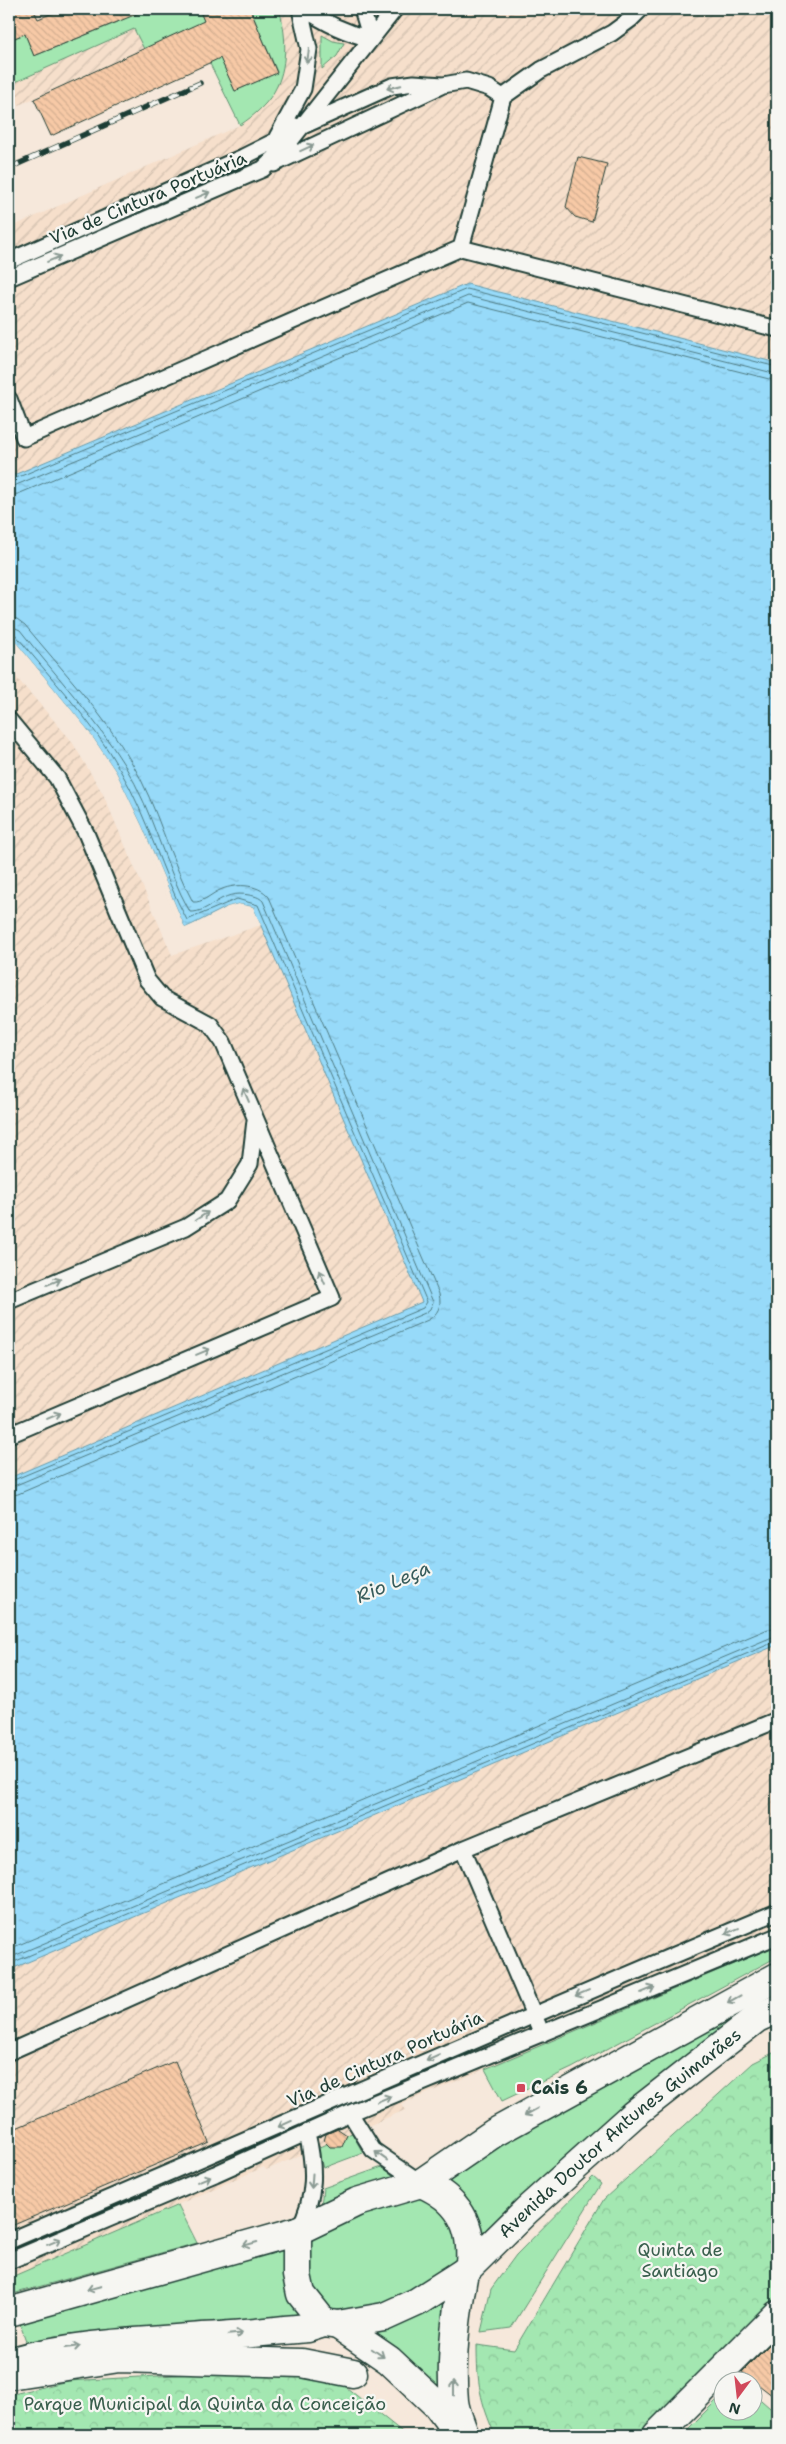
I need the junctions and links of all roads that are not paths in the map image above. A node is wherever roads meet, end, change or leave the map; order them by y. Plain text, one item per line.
1 (300, 9) edge
2 (305, 9) edge
3 (362, 9) edge
4 (395, 9) edge
5 (641, 9) edge
6 (371, 39) junction
7 (443, 85) junction
8 (503, 97) junction
9 (310, 115) junction
10 (300, 128) junction
11 (275, 141) junction
12 (263, 169) junction
13 (461, 248) junction
14 (9, 261) edge
15 (9, 278) edge
16 (777, 330) edge
17 (9, 399) edge
18 (9, 720) edge
19 (256, 1118) junction
20 (9, 1301) edge
21 (9, 1434) edge
22 (777, 1720) edge
23 (463, 1849) junction
24 (777, 1912) edge
25 (777, 1936) edge
26 (777, 1977) edge
27 (777, 2009) edge
28 (533, 2014) junction
29 (542, 2034) junction
30 (9, 2052) edge
31 (350, 2113) junction
32 (307, 2133) junction
33 (421, 2183) junction
34 (297, 2231) junction
35 (9, 2241) edge
36 (9, 2261) edge
37 (467, 2269) junction
38 (9, 2312) edge
39 (777, 2314) edge
40 (331, 2324) junction
41 (9, 2362) edge
42 (353, 2373) dead end
43 (9, 2375) edge
44 (460, 2435) edge
45 (464, 2435) edge
46 (657, 2435) edge

1 -> 11 lane
2 - 6 lane
3 - 6 lane
4 - 6 lane, Via de Cintura Portuária
5 - 8 lane
6 - 9 lane, Via de Cintura Portuária
7 - 8 lane
7 -> 10 lane
12 -> 7 lane
8 - 13 lane
9 - 10 lane, Via de Cintura Portuária
9 - 11 lane, Via de Cintura Portuária
10 - 11 lane
10 - 12 lane, Via de Cintura Portuária
11 - 14 lane, Via de Cintura Portuária
15 -> 12 lane, Via de Cintura Portuária
13 - 16 lane
13 - 17 lane
19 -> 18 lane
20 -> 19 lane
21 -> 19 lane
22 - 23 lane
23 - 28 lane
23 - 30 lane
24 -> 28 lane, Via de Cintura Portuária
29 -> 25 lane, Via de Cintura Portuária
26 -> 33 main road, Avenida Doutor Antunes Guimarães
27 - 37 main road, Avenida Doutor Antunes Guimarães
28 - 29 lane
28 -> 35 lane, Via de Cintura Portuária
31 -> 29 lane, Via de Cintura Portuária
31 - 32 lane, Via de Cintura Portuária
33 -> 31 lane
32 -> 34 lane
36 -> 32 lane, Via de Cintura Portuária
33 - 34 main road, Avenida Doutor Antunes Guimarães
33 - 37 main road
34 -> 38 main road, Avenida Doutor Antunes Guimarães
34 - 40 main road
37 - 40 main road, Avenida Doutor Antunes Guimarães
45 -> 37 main road
39 - 46 main road
41 -> 40 main road, Avenida Doutor Antunes Guimarães
40 -> 44 main road
42 - 43 main road

